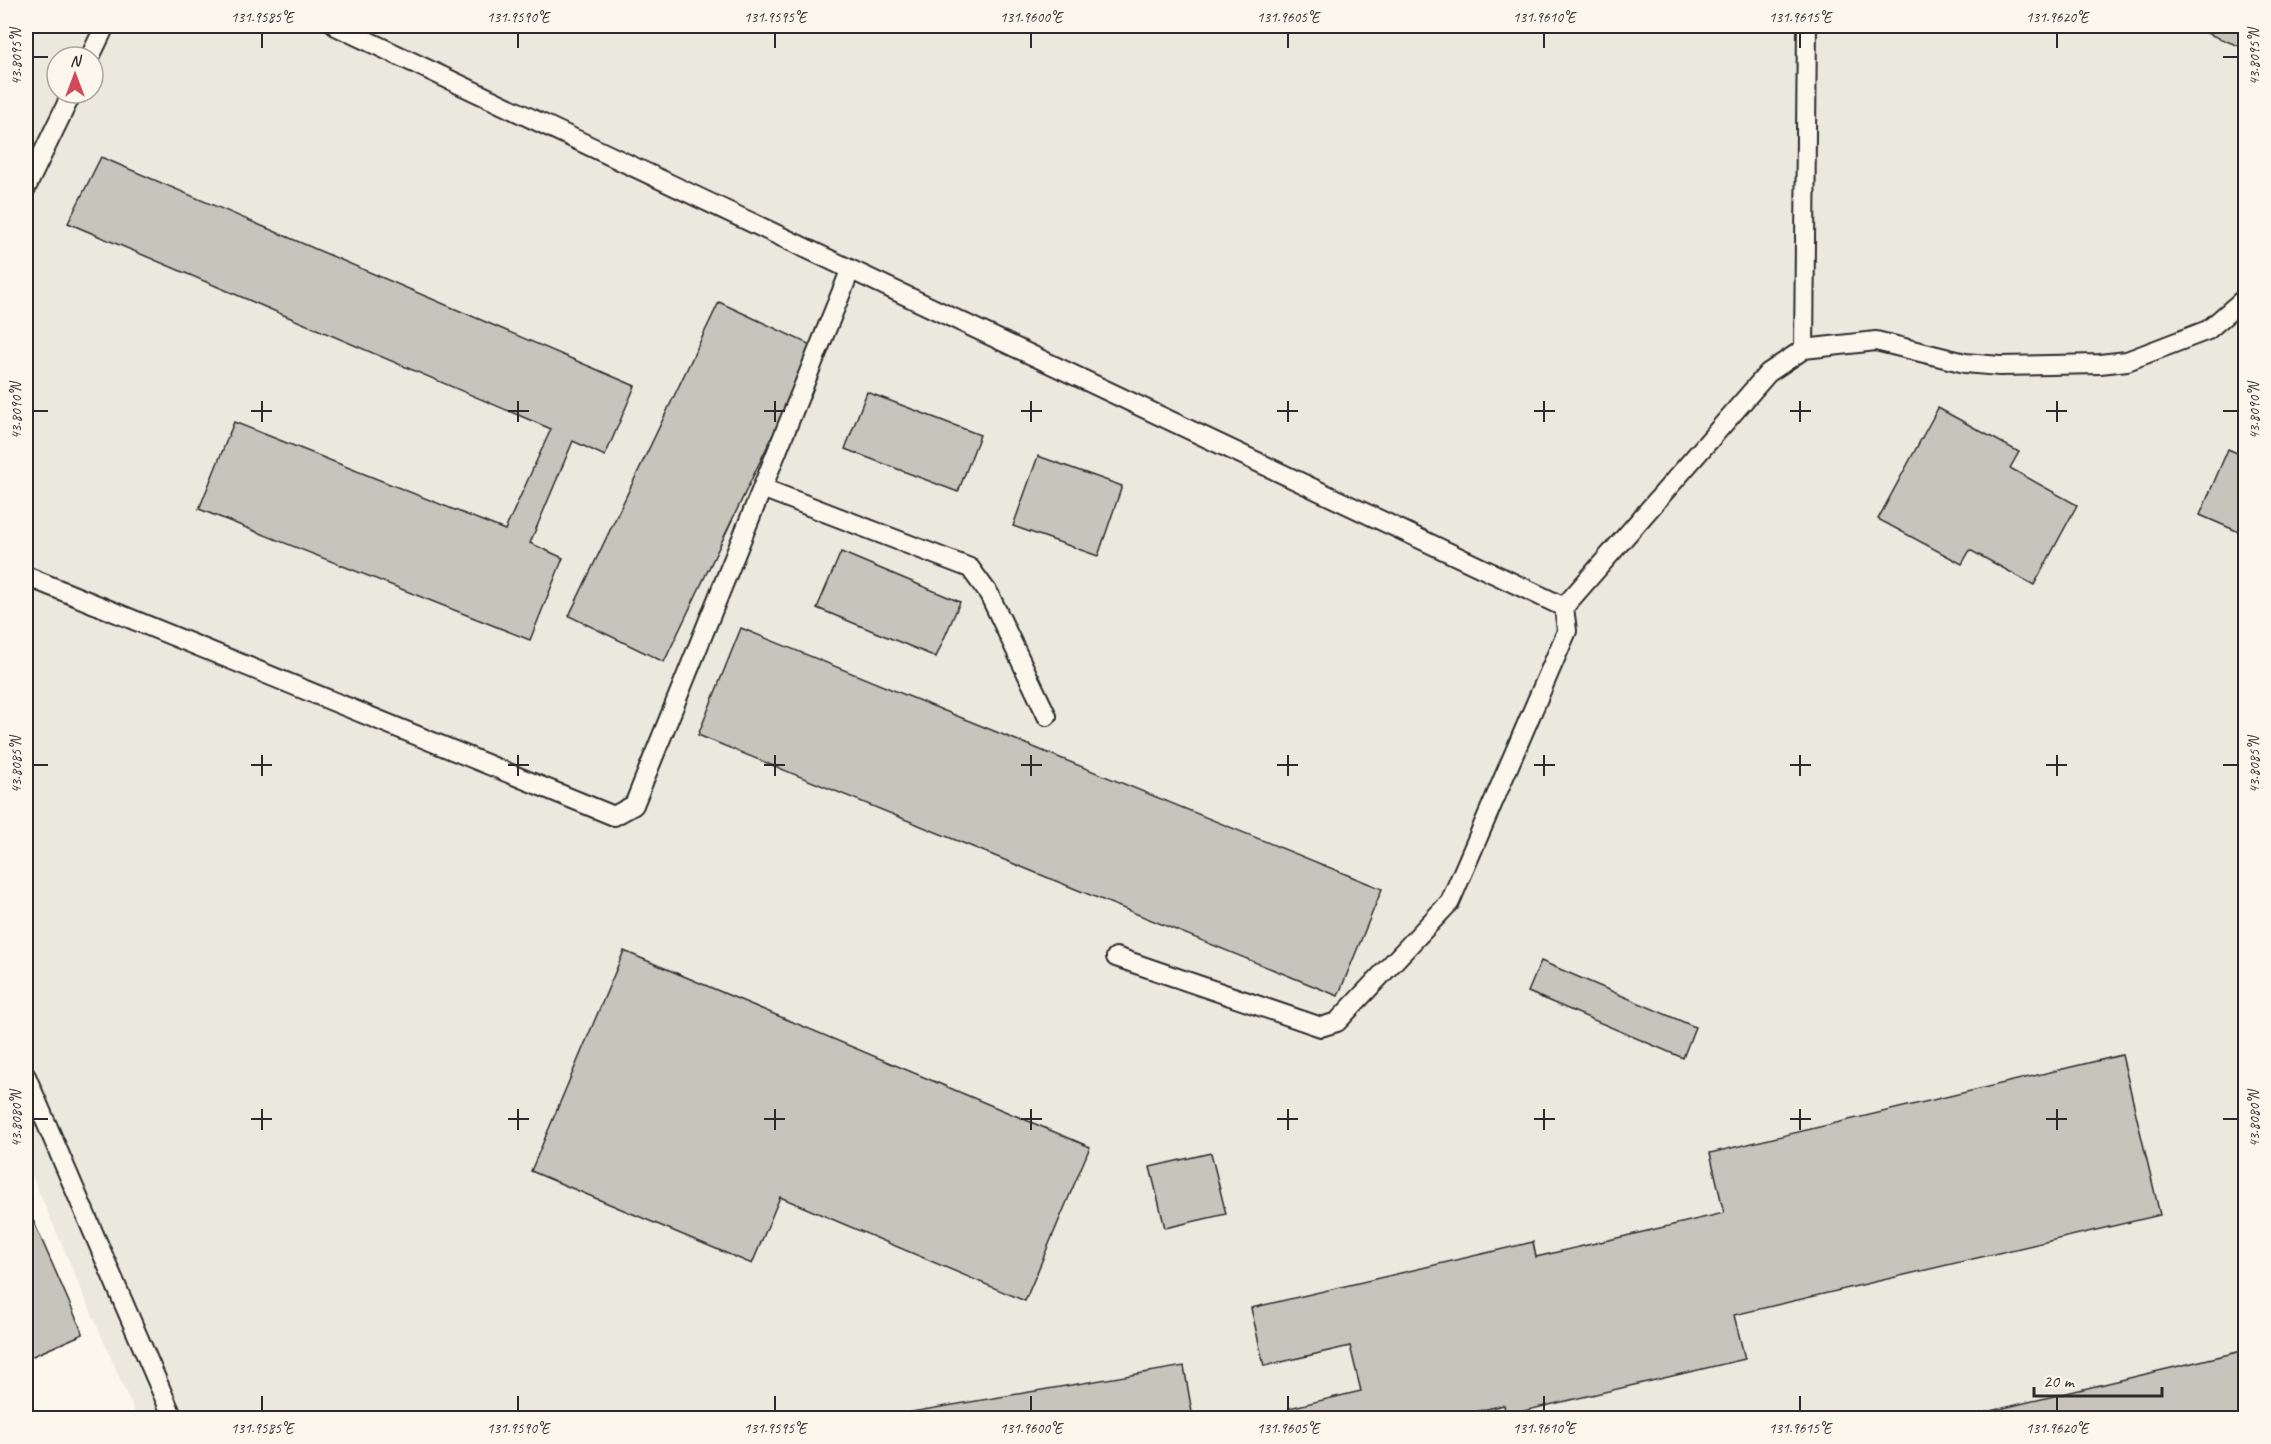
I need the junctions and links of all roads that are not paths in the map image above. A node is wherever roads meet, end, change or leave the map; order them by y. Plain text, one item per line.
1 (105, 26) edge
2 (336, 26) edge
3 (1807, 26) edge
4 (96, 45) edge
5 (66, 105) edge
6 (26, 188) edge
7 (850, 271) junction
8 (2246, 297) edge
9 (1804, 349) junction
10 (762, 488) junction
11 (26, 576) edge
12 (1564, 607) junction
13 (1047, 716) dead end
14 (1116, 957) dead end
15 (26, 1076) edge
16 (173, 1419) edge

1 - 4 lane
2 - 7 lane
3 - 9 lane
5 - 6 lane
7 - 10 lane
7 - 12 lane
8 - 9 lane
9 - 12 lane
10 - 11 lane
10 - 13 lane
12 - 14 lane
15 - 16 lane

